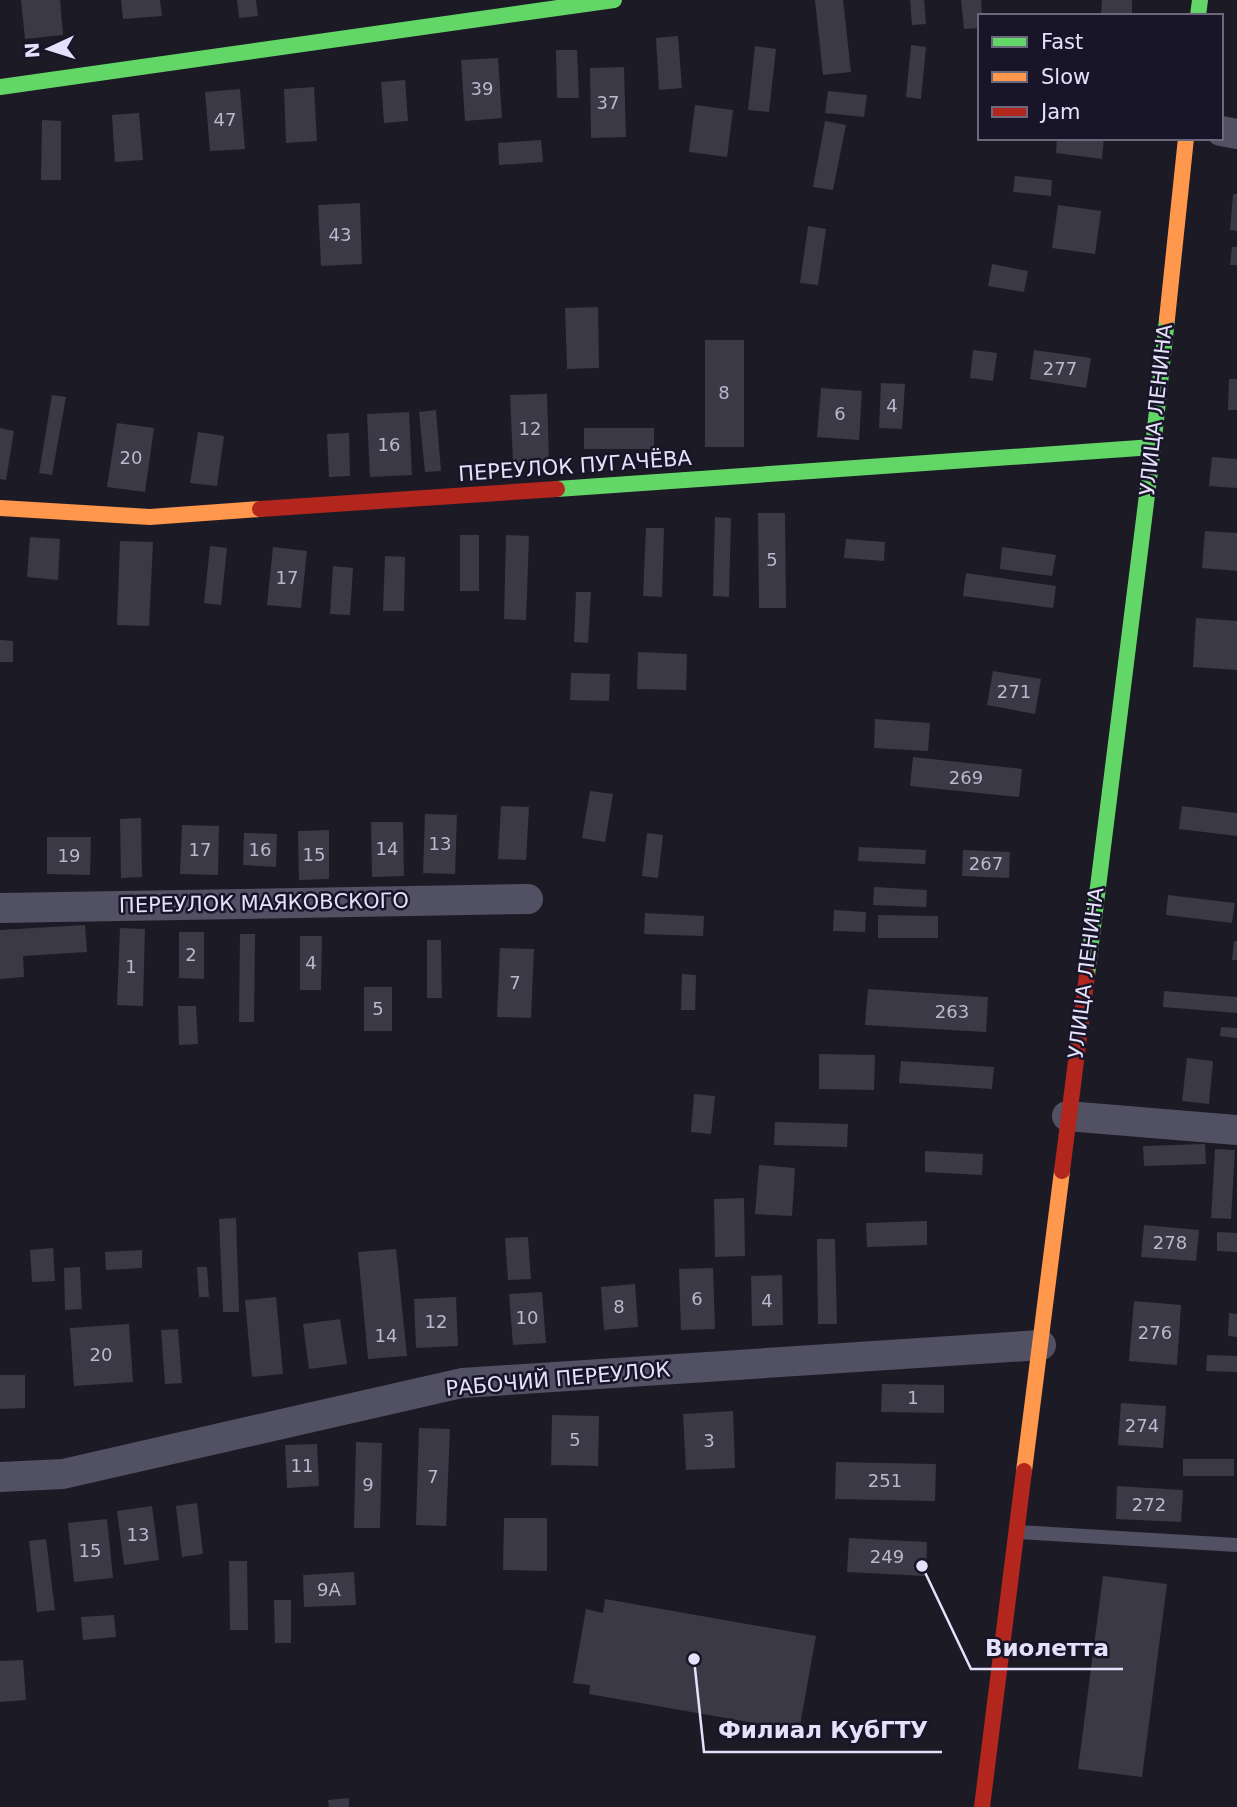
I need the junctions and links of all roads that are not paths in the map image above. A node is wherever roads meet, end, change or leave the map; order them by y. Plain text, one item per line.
1 (614, 0) edge
2 (0, 87) edge
3 (1186, 140) edge
4 (1153, 447) junction
5 (0, 508) edge
6 (528, 898) dead end
7 (0, 908) edge
8 (1067, 1116) junction
9 (1237, 1130) edge
10 (1041, 1345) junction
11 (0, 1477) edge
12 (1018, 1532) junction
13 (1237, 1545) edge
14 (982, 1807) edge

1 - 2 street
3 - 4 street, УЛИЦА ЛЕНИНА
4 - 5 street, ПЕРЕУЛОК ПУГАЧЁВА
4 - 8 street, УЛИЦА ЛЕНИНА
6 - 7 street, ПЕРЕУЛОК МАЯКОВСКОГО
8 - 9 street
8 - 10 street, УЛИЦА ЛЕНИНА
10 - 11 street, РАБОЧИЙ ПЕРЕУЛОК
10 - 12 street, УЛИЦА ЛЕНИНА
12 - 13 lane
12 - 14 street, УЛИЦА ЛЕНИНА

